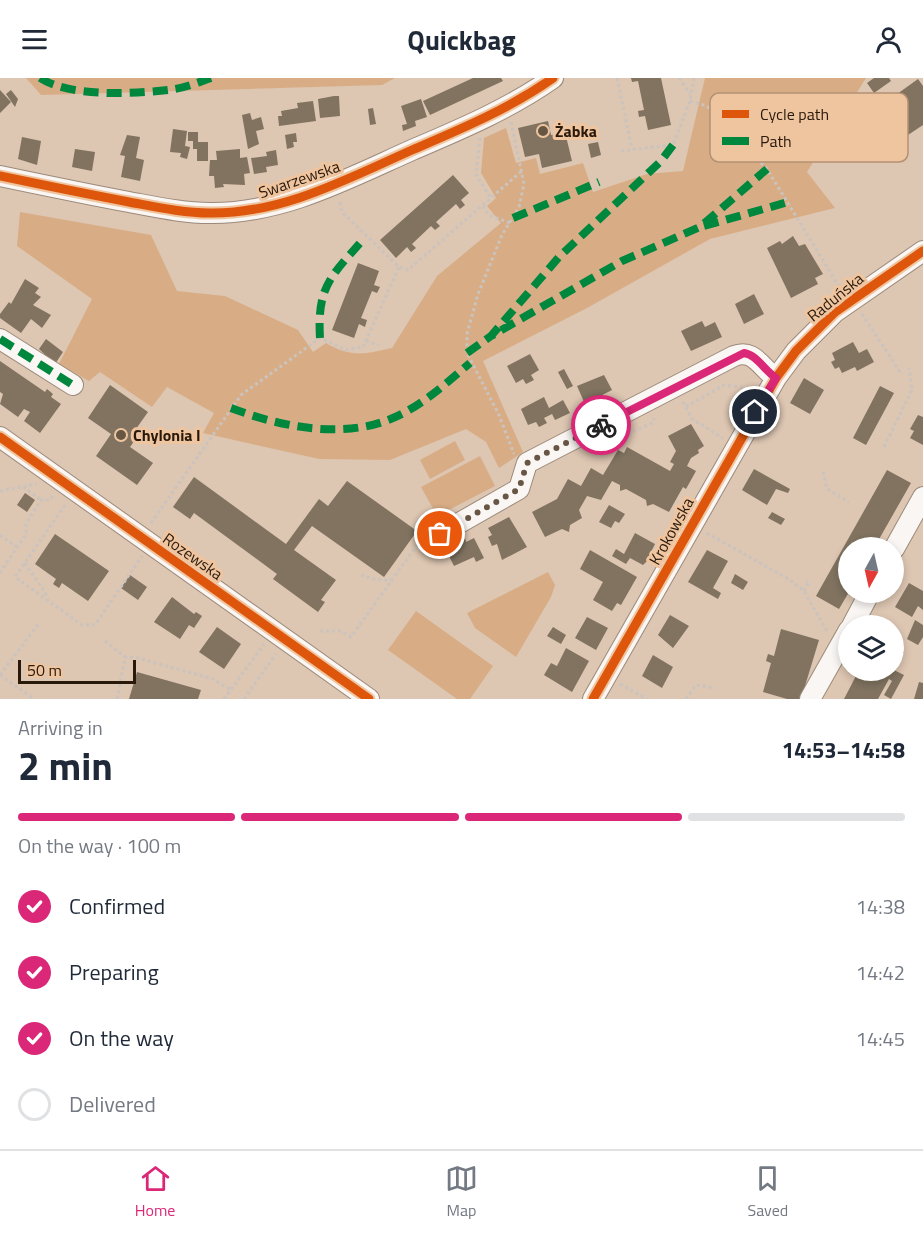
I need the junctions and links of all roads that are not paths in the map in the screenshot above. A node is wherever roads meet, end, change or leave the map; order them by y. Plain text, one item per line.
1 (552, 78) edge
2 (0, 176) edge
3 (923, 251) edge
4 (0, 339) edge
5 (770, 374) junction
6 (73, 385) dead end
7 (0, 437) edge
8 (923, 497) edge
9 (432, 532) road end
10 (901, 537) edge
11 (838, 650) edge
12 (369, 699) edge
13 (593, 699) edge
14 (810, 699) edge

1 - 2 street, Swarzewska
3 - 5 street, Raduńska
4 - 6 street
5 - 9 street
5 - 13 street, Krokowska
7 - 12 street, Rozewska
8 - 10 street
11 - 14 street

